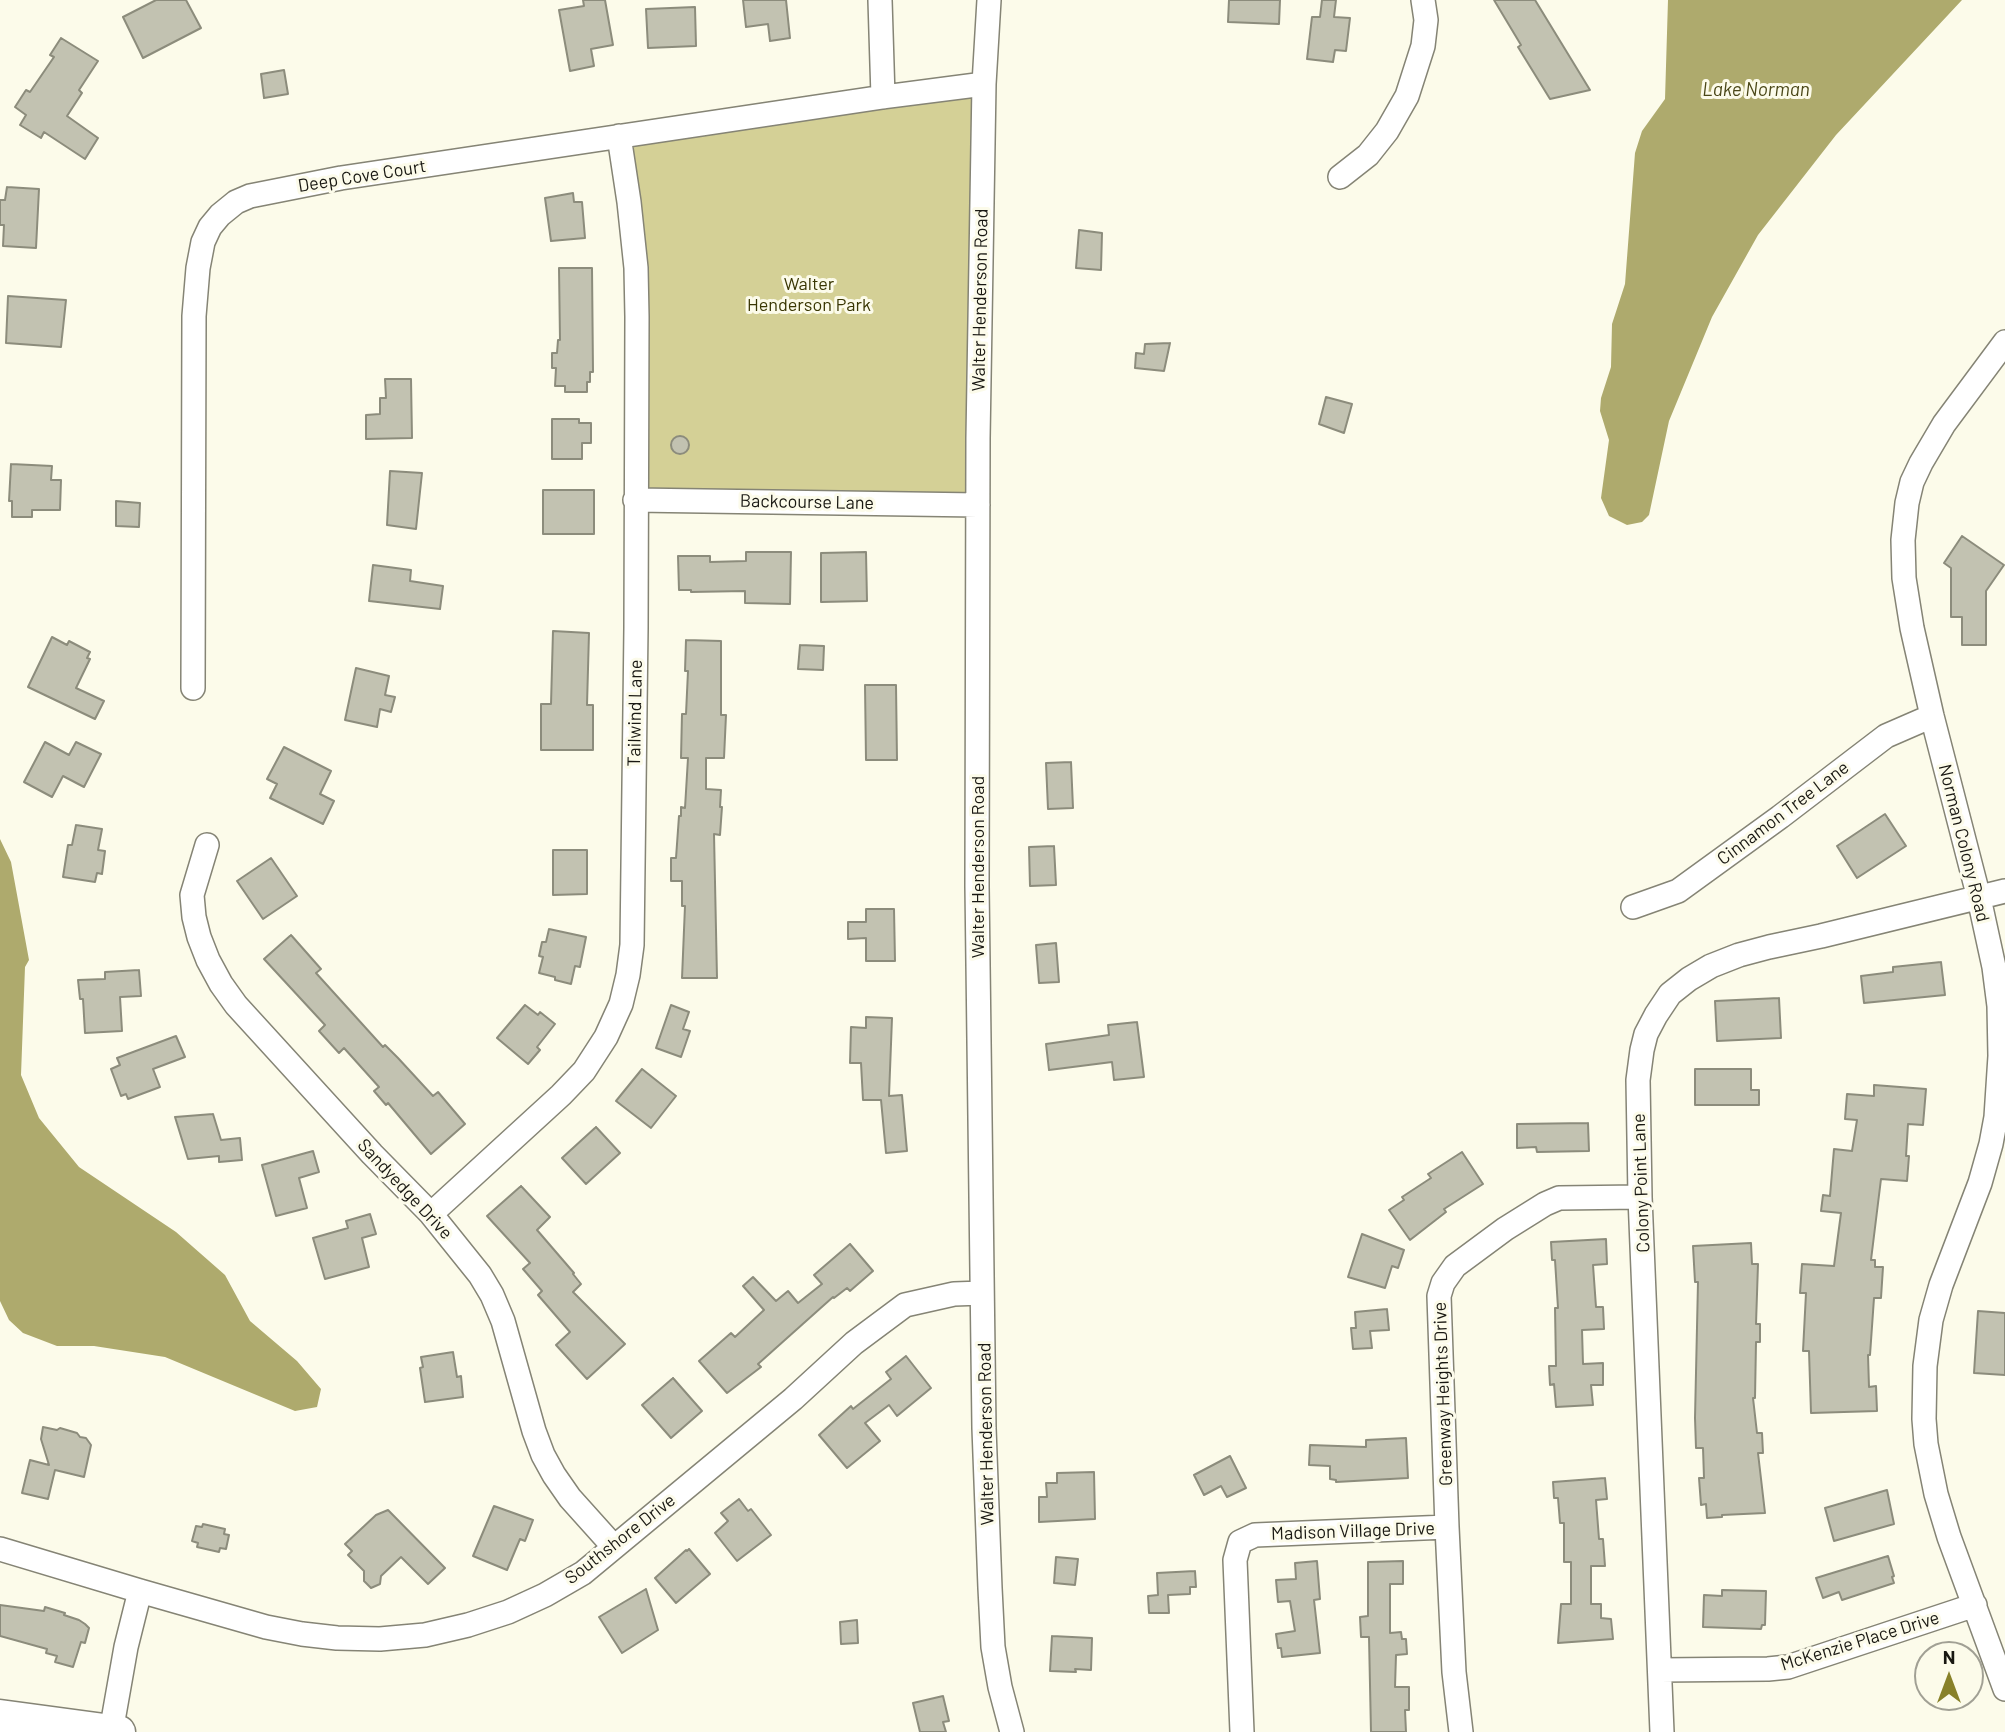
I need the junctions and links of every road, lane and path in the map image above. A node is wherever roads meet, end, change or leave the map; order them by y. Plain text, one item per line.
1 (880, 0) edge
2 (989, 0) edge
3 (1423, 0) edge
4 (984, 84) junction
5 (883, 97) junction
6 (619, 136) junction
7 (1340, 177) dead end
8 (2005, 342) edge
9 (635, 500) junction
10 (978, 505) junction
11 (193, 688) dead end
12 (1932, 716) junction
13 (206, 845) dead end
14 (2005, 891) edge
15 (1979, 898) junction
16 (1633, 907) dead end
17 (1640, 1197) junction
18 (431, 1214) junction
19 (982, 1293) junction
20 (1447, 1527) junction
21 (614, 1547) junction
22 (0, 1549) edge
23 (140, 1591) junction
24 (1975, 1605) junction
25 (1660, 1670) junction
26 (2005, 1689) edge
27 (0, 1716) edge
28 (114, 1732) edge
29 (1012, 1732) edge
30 (1242, 1732) edge
31 (1461, 1732) edge
32 (1662, 1732) edge

1 - 5 street
2 - 4 street, Walter Henderson Road
3 - 7 street
4 - 5 street, Deep Cove Court
4 - 10 street, Walter Henderson Road
5 - 6 street, Deep Cove Court
6 - 9 street, Tailwind Lane
6 - 11 street, Deep Cove Court
8 - 12 street, Norman Colony Road
9 - 10 street, Backcourse Lane
9 - 18 street, Tailwind Lane
10 - 19 street, Walter Henderson Road
12 - 15 street, Norman Colony Road
12 - 16 street, Cinnamon Tree Lane
13 - 18 street, Sandyedge Drive
14 - 15 street, Colony Point Lane
15 - 17 street, Colony Point Lane
15 - 24 street, Norman Colony Road
17 - 20 street, Greenway Heights Drive
17 - 25 street, Colony Point Lane
18 - 21 street, Sandyedge Drive
19 - 21 street, Southshore Drive
19 - 29 street, Walter Henderson Road
20 - 30 street, Madison Village Drive
20 - 31 street, Greenway Heights Drive
21 - 23 street, Southshore Drive
22 - 23 street, Southshore Drive
23 - 28 street
24 - 25 street, McKenzie Place Drive
24 - 26 street, Norman Colony Road
25 - 32 street, Colony Point Lane
27 - 28 street

